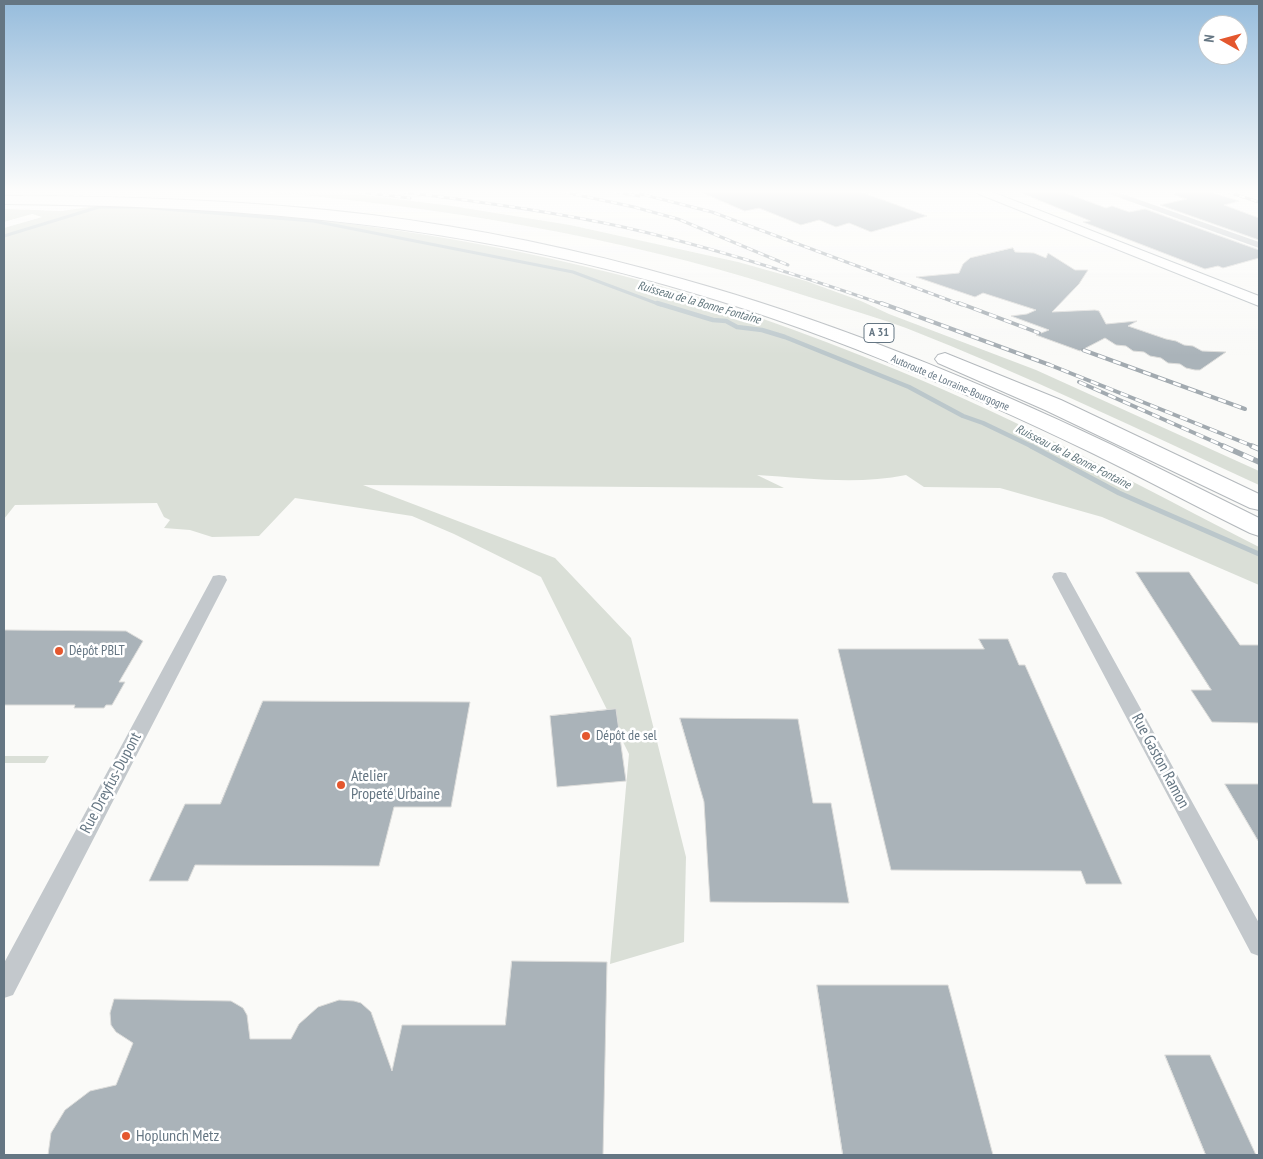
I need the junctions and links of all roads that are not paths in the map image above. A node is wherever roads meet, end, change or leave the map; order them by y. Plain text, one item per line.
1 (528, 246) edge
2 (575, 246) edge
3 (1118, 246) edge
4 (1259, 301) edge
5 (864, 328) dead end
6 (927, 352) dead end
7 (1259, 503) edge
8 (1259, 528) edge
9 (1060, 577) dead end
10 (219, 580) dead end
11 (1259, 945) edge
12 (4, 986) edge

1 - 8 highway, Autoroute de Lorraine-Bourgogne / A 31
2 - 5 highway, A 31
3 - 4 street
6 - 7 highway, Autoroute de Lorraine-Bourgogne
9 - 11 street, Rue Gaston Ramon
10 - 12 street, Rue Dreyfus-Dupont

